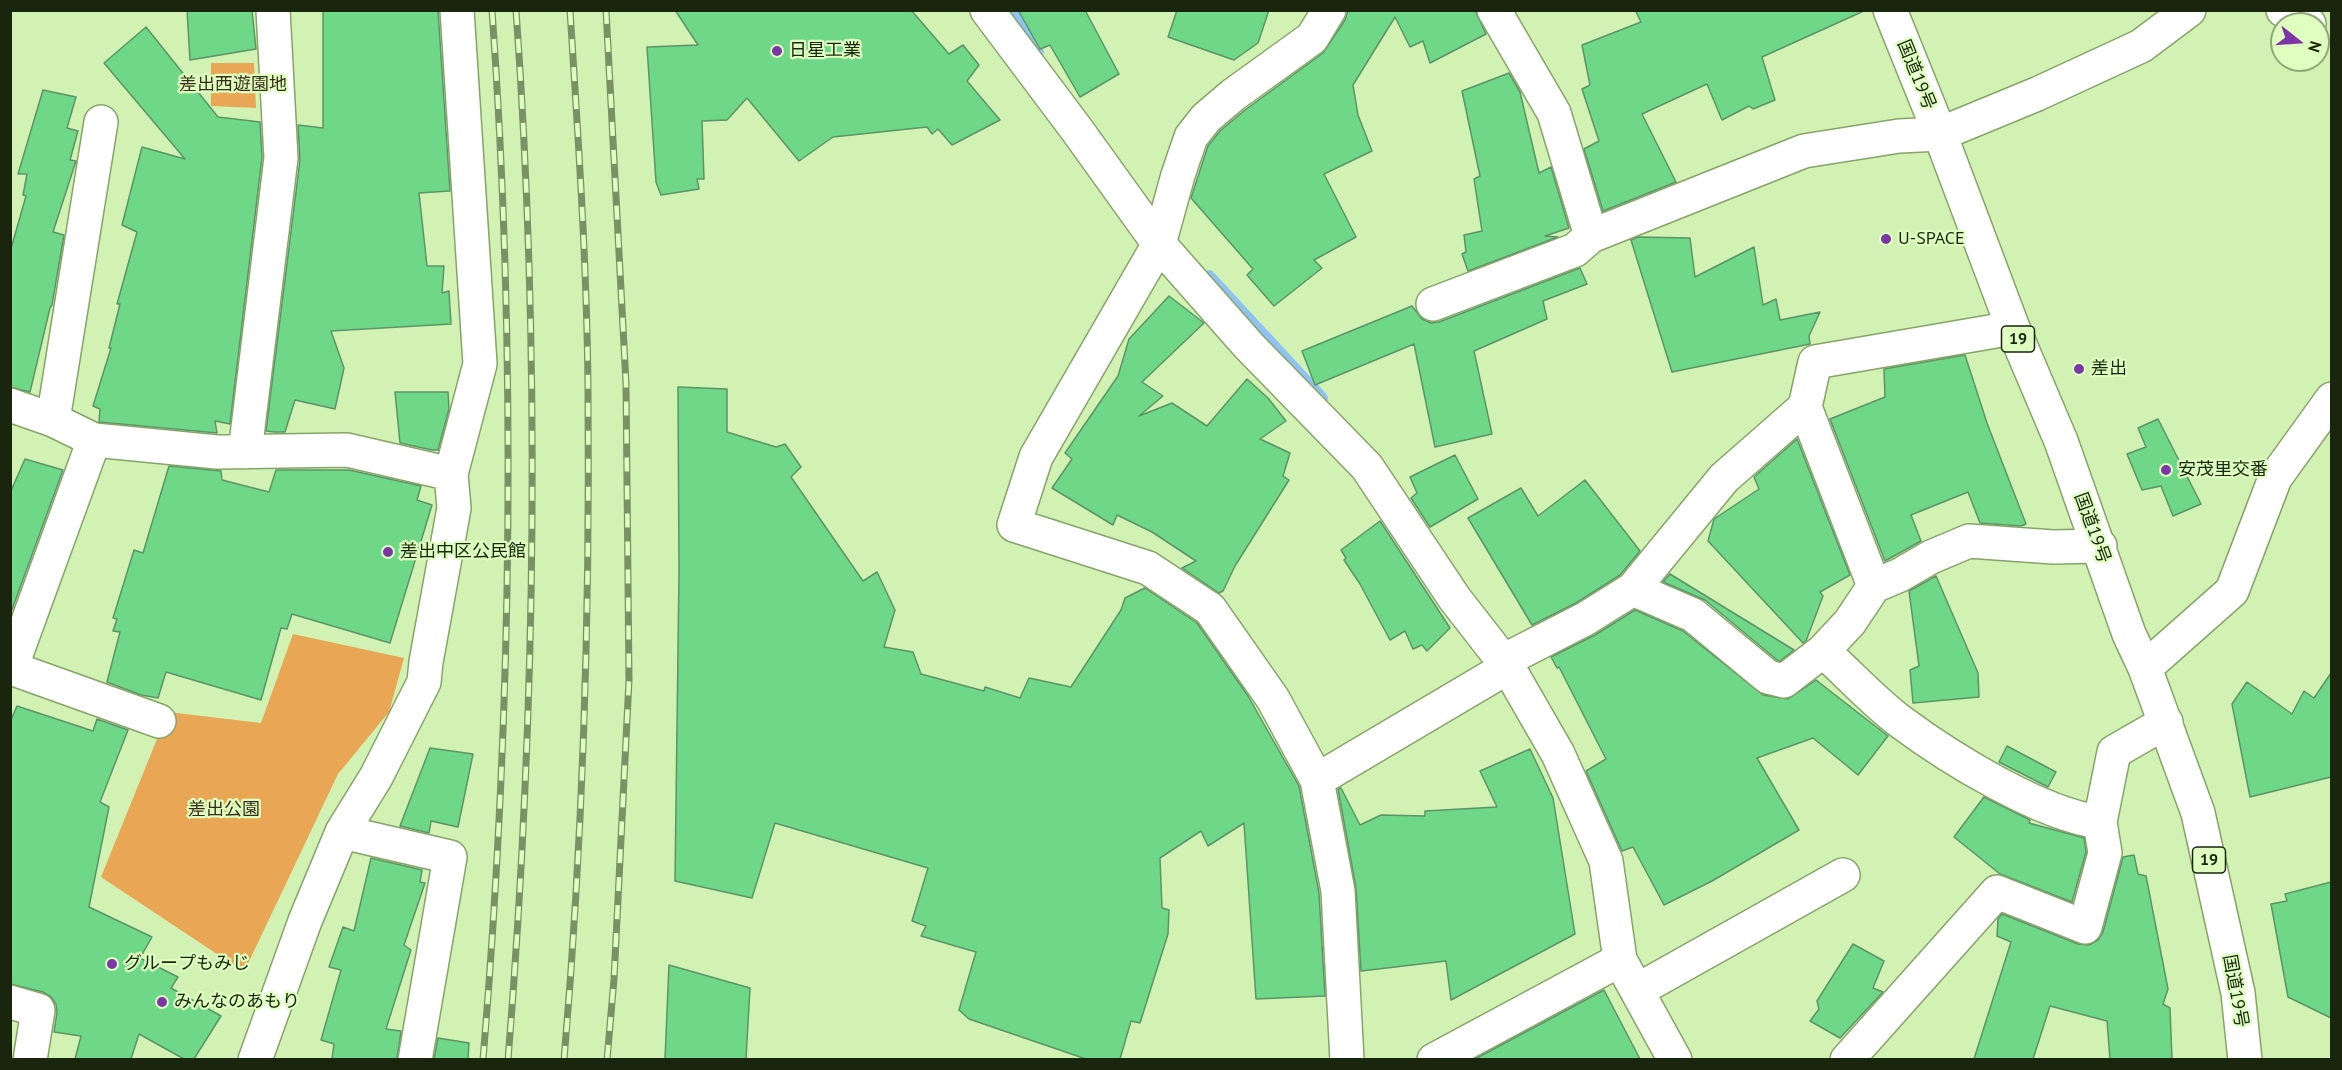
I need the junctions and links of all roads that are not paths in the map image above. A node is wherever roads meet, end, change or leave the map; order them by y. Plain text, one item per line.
1 (273, 10) edge
2 (457, 10) edge
3 (987, 10) edge
4 (1329, 10) edge
5 (1494, 10) edge
6 (1890, 10) edge
7 (2190, 10) edge
8 (101, 122) dead end
9 (1940, 134) junction
10 (1592, 236) junction
11 (1159, 244) junction
12 (1433, 304) dead end
13 (2013, 328) junction
14 (2331, 399) edge
15 (10, 405) edge
16 (1805, 407) junction
17 (53, 420) junction
18 (94, 440) junction
19 (245, 452) junction
20 (451, 474) junction
21 (2100, 546) junction
22 (1874, 586) junction
23 (1633, 589) junction
24 (1823, 651) junction
25 (1505, 664) junction
26 (2145, 668) junction
27 (159, 721) dead end
28 (2166, 722) junction
29 (1317, 780) junction
30 (2100, 822) junction
31 (342, 832) junction
32 (1843, 875) dead end
33 (1620, 960) junction
34 (1638, 990) junction
35 (10, 1002) edge
36 (30, 1059) edge
37 (255, 1059) edge
38 (415, 1059) edge
39 (1347, 1059) edge
40 (1434, 1059) edge
41 (1675, 1059) edge
42 (1847, 1059) edge
43 (2245, 1059) edge

1 - 19 main road
2 - 20 main road
3 - 11 main road
4 - 11 main road
5 - 10 main road
6 - 9 main road, 国道19号 / 19
7 - 9 main road
8 - 17 main road
9 - 10 main road
9 - 13 main road, 国道19号 / 19
10 - 12 main road
11 - 25 main road
11 - 29 main road
13 - 16 main road
13 - 21 main road, 国道19号 / 19
14 - 26 main road
15 - 17 main road
16 - 22 main road
16 - 23 main road
17 - 18 main road
18 - 19 main road
18 - 27 main road
19 - 20 main road
20 - 31 main road
21 - 22 main road
21 - 26 main road, 国道19号 / 19
22 - 24 main road
23 - 24 main road
23 - 25 main road
24 - 30 main road
25 - 29 main road
25 - 33 main road
26 - 28 main road, 国道19号 / 19
28 - 30 main road
28 - 43 main road, 国道19号 / 19
29 - 39 main road
30 - 42 main road
31 - 37 main road
31 - 38 main road
32 - 34 main road
33 - 34 main road
33 - 40 main road
34 - 41 main road
35 - 36 main road

